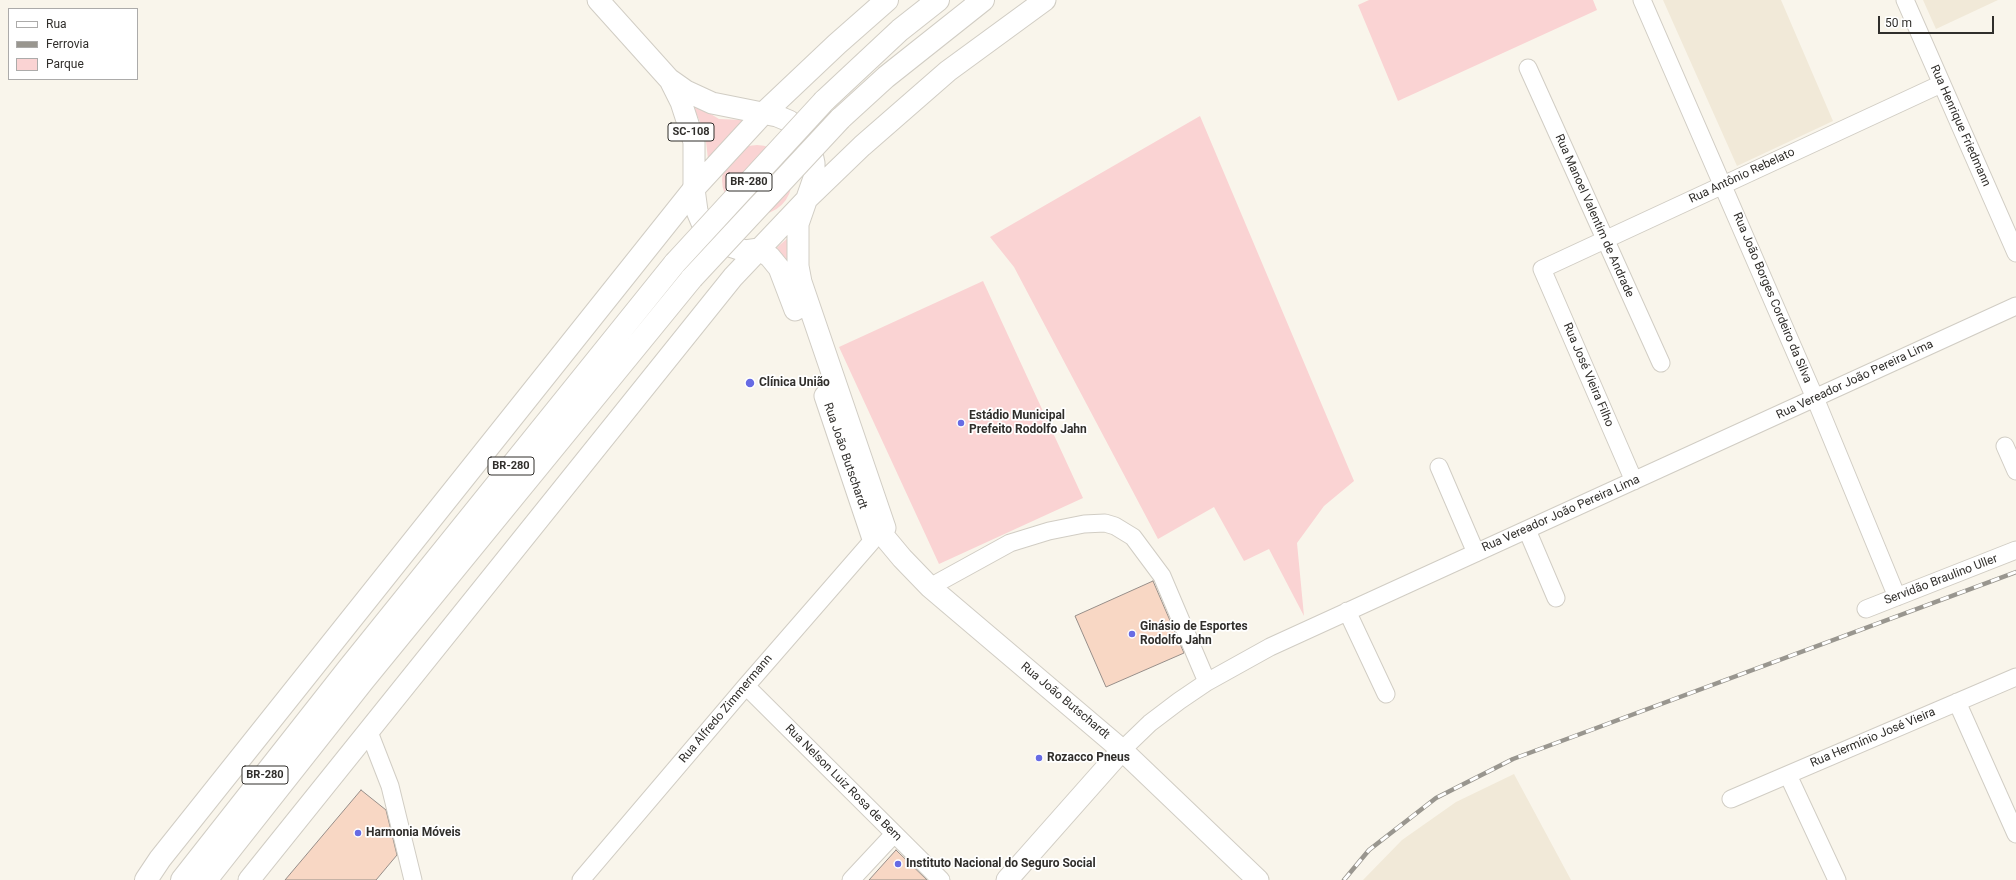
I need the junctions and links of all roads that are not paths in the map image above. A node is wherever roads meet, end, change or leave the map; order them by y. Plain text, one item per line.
1 (598, 0) edge
2 (888, 0) edge
3 (938, 0) edge
4 (982, 0) edge
5 (1045, 0) edge
6 (1642, 0) edge
7 (1905, 0) edge
8 (1528, 68) dead end
9 (669, 79) junction
10 (1941, 84) junction
11 (784, 93) junction
12 (720, 105) junction
13 (764, 114) junction
14 (1723, 185) junction
15 (688, 197) junction
16 (807, 199) junction
17 (1605, 240) junction
18 (759, 249) junction
19 (2016, 253) edge
20 (779, 268) junction
21 (1542, 269) joint
22 (732, 277) junction
23 (2016, 306) edge
24 (1661, 363) dead end
25 (1815, 398) junction
26 (2006, 446) dead end
27 (1439, 467) dead end
28 (2016, 471) edge
29 (1634, 481) junction
30 (1527, 530) junction
31 (879, 536) junction
32 (2016, 550) edge
33 (1476, 553) junction
34 (930, 587) junction
35 (1897, 597) junction
36 (1556, 598) dead end
37 (1866, 609) dead end
38 (1347, 611) junction
39 (2016, 676) edge
40 (1207, 682) junction
41 (746, 686) junction
42 (1386, 694) dead end
43 (1957, 702) junction
44 (369, 732) junction
45 (1122, 750) junction
46 (1788, 775) junction
47 (1731, 799) dead end
48 (894, 834) junction
49 (2016, 834) edge
50 (146, 880) edge
51 (182, 880) edge
52 (206, 880) edge
53 (250, 880) edge
54 (413, 880) edge
55 (581, 880) edge
56 (851, 880) edge
57 (941, 880) edge
58 (1007, 880) edge
59 (1258, 880) edge
60 (1837, 880) edge

1 - 9 main road, SC-108
2 - 11 highway
3 - 51 highway, BR-280, bridge
4 - 52 highway, BR-280, bridge
5 - 16 main road
6 - 14 street, Rua João Borges Cordeiro da Silva
7 - 10 street, Rua Henrique Friedmann
8 - 17 street, Rua Manoel Valentim de Andrade
9 - 12 main road, SC-108
9 - 15 main road, SC-108
10 - 14 street, Rua Antônio Rebelato
10 - 19 street, Rua Henrique Friedmann
11 - 12 main road
11 - 13 highway
12 - 13 main road, SC-108
13 - 15 main road
13 - 16 main road
14 - 17 street, Rua Antônio Rebelato
14 - 25 street, Rua João Borges Cordeiro da Silva
15 - 18 main road
15 - 50 highway
16 - 18 main road
16 - 31 main road, Rua João Butschardt
17 - 21 street, Rua Antônio Rebelato
17 - 24 street, Rua Manoel Valentim de Andrade
18 - 20 main road, Rua João Butschardt
18 - 22 main road
20 - 22 main road
20 - 31 main road, Rua João Butschardt
21 - 29 street, Rua José Vieira Filho
22 - 44 main road
23 - 25 street, Rua Vereador João Pereira Lima
25 - 29 street, Rua Vereador João Pereira Lima
25 - 35 street, Rua João Borges Cordeiro da Silva
26 - 28 street
27 - 33 street
29 - 30 street, Rua Vereador João Pereira Lima
30 - 33 street, Rua Vereador João Pereira Lima
30 - 36 street
31 - 34 main road, Rua João Butschardt
31 - 41 street, Rua Alfredo Zimmermann
32 - 35 street, Servidão Braulino Uller
33 - 38 street, Rua Vereador João Pereira Lima
34 - 40 street
34 - 45 main road, Rua João Butschardt
35 - 37 street, Servidão Braulino Uller
38 - 40 street, Rua Vereador João Pereira Lima
38 - 42 street
39 - 43 street, Rua Hermínio José Vieira
40 - 45 street, Rua Vereador João Pereira Lima
41 - 48 street, Rua Nelson Luiz Rosa de Bem
41 - 55 street, Rua Alfredo Zimmermann
43 - 46 street, Rua Hermínio José Vieira
43 - 49 street
44 - 53 main road
44 - 54 street
45 - 58 main road
45 - 59 main road, Rua João Butschardt
46 - 47 street, Rua Hermínio José Vieira
46 - 60 street
48 - 56 street
48 - 57 street, Rua Nelson Luiz Rosa de Bem

